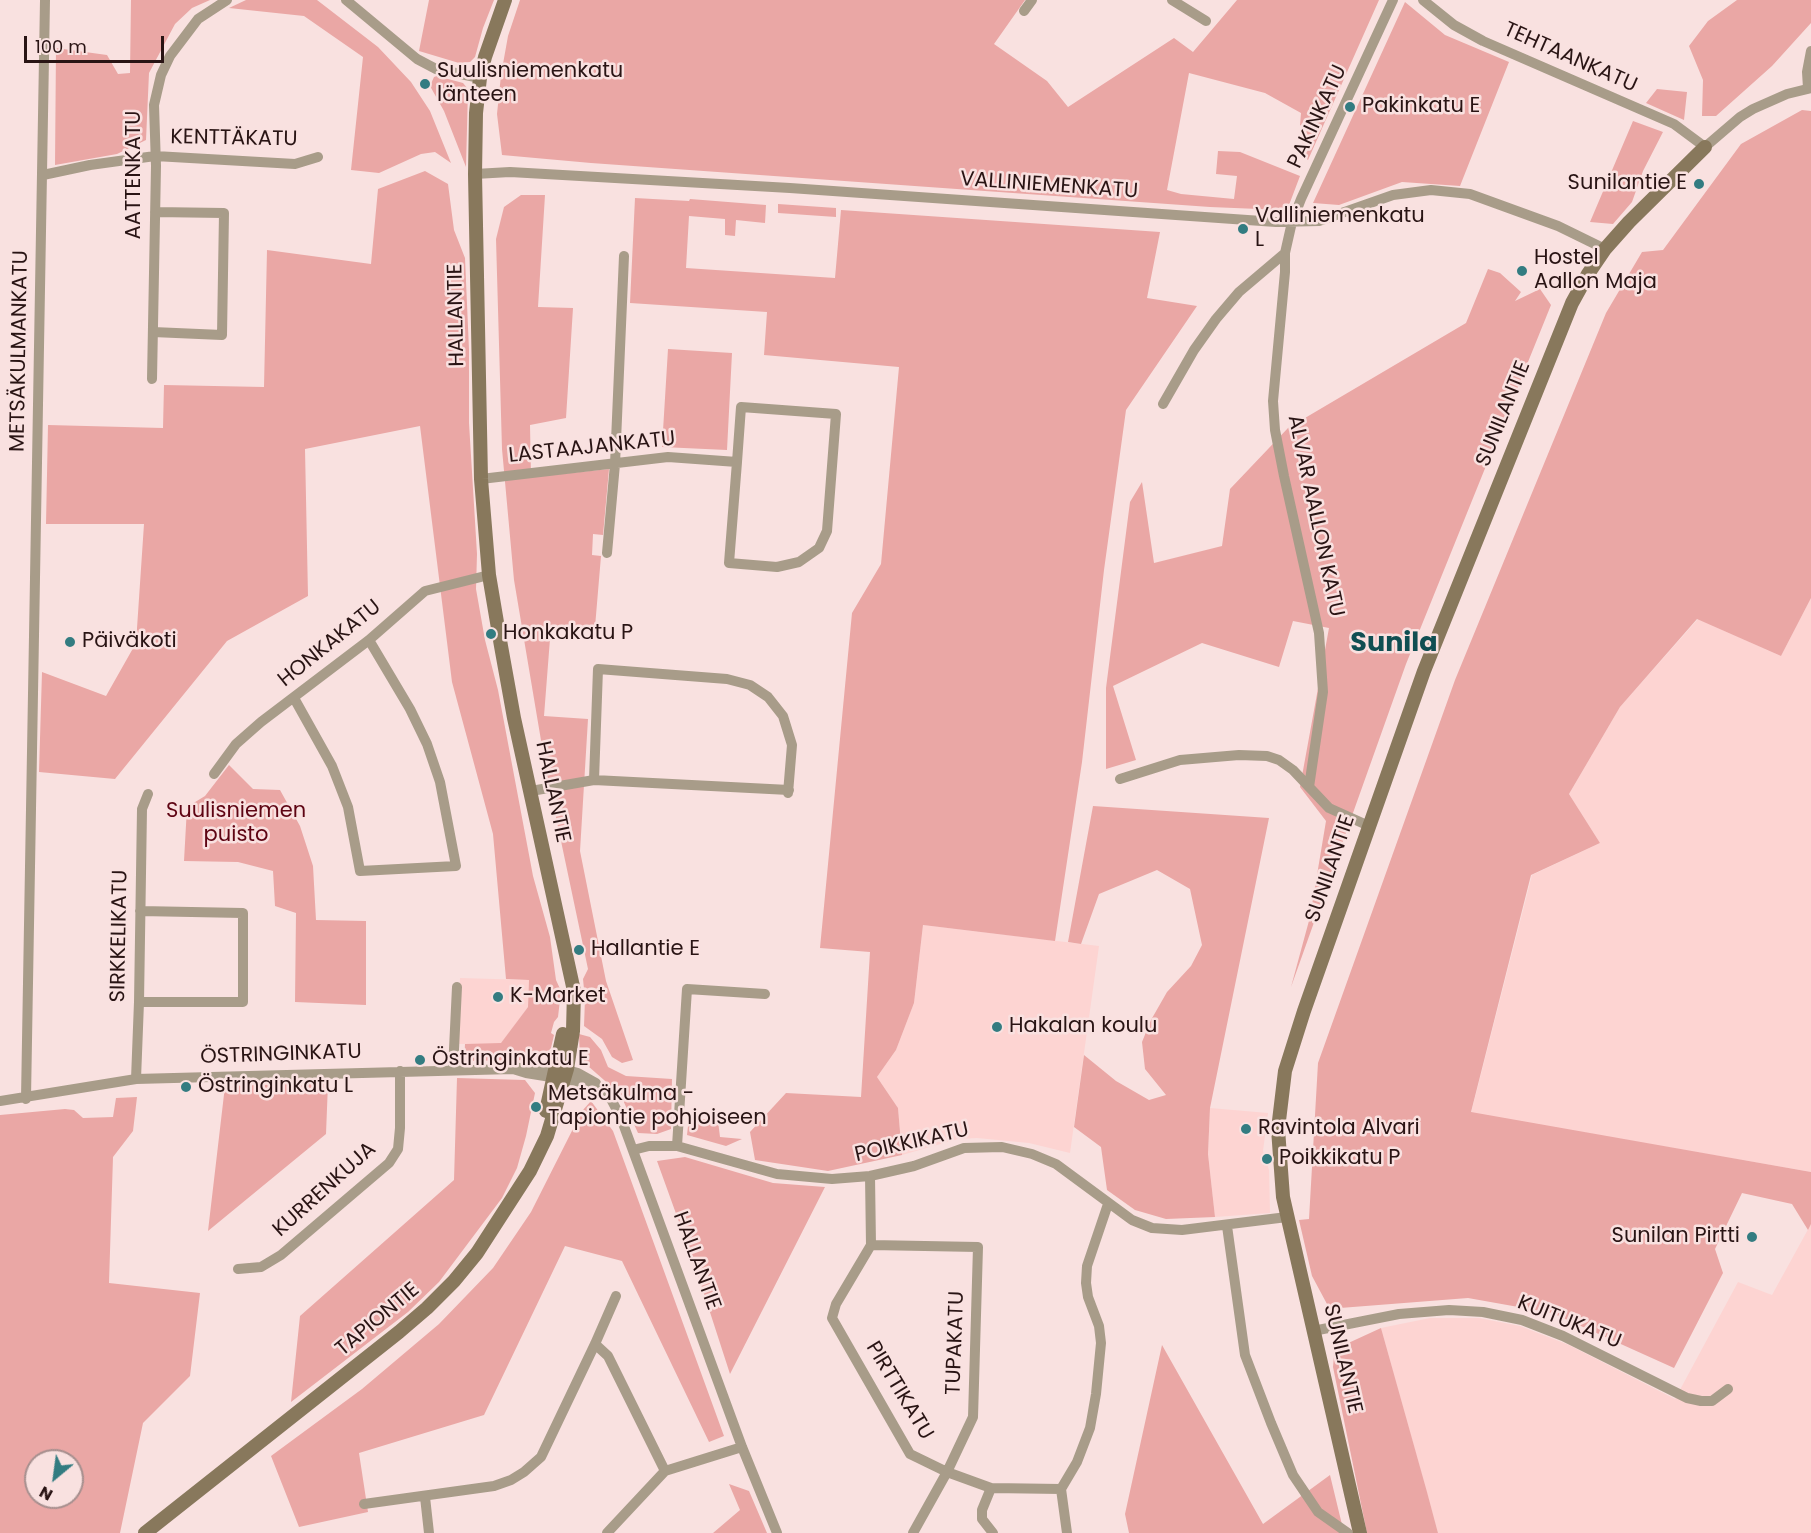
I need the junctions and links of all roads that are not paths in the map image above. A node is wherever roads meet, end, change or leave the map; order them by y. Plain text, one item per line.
1 (45, 0) edge
2 (227, 0) edge
3 (505, 0) edge
4 (1032, 0) edge
5 (1173, 0) edge
6 (1393, 0) edge
7 (1423, 0) edge
8 (351, 1) edge
9 (1024, 11) dead end
10 (1206, 21) dead end
11 (1811, 51) edge
12 (480, 78) junction
13 (1810, 88) edge
14 (1705, 147) junction
15 (155, 156) junction
16 (318, 157) dead end
17 (475, 174) junction
18 (43, 175) junction
19 (155, 212) junction
20 (1292, 222) junction
21 (1605, 249) junction
22 (1285, 253) junction
23 (624, 256) dead end
24 (153, 332) junction
25 (152, 379) dead end
26 (1163, 404) dead end
27 (736, 462) junction
28 (615, 464) junction
29 (481, 479) junction
30 (607, 553) dead end
31 (489, 575) junction
32 (369, 640) junction
33 (294, 698) junction
34 (214, 774) dead end
35 (1120, 778) dead end
36 (594, 780) junction
37 (1309, 787) junction
38 (531, 791) junction
39 (148, 794) dead end
40 (1368, 826) junction
41 (140, 911) junction
42 (456, 987) dead end
43 (765, 994) dead end
44 (139, 1002) junction
45 (453, 1070) junction
46 (400, 1071) junction
47 (560, 1073) junction
48 (135, 1079) junction
49 (26, 1099) junction
50 (0, 1101) edge
51 (677, 1146) junction
52 (633, 1150) junction
53 (870, 1176) junction
54 (1108, 1204) junction
55 (1287, 1217) junction
56 (1227, 1226) junction
57 (871, 1245) junction
58 (237, 1269) dead end
59 (616, 1296) dead end
60 (1313, 1331) junction
61 (595, 1344) junction
62 (1728, 1389) dead end
63 (742, 1447) junction
64 (665, 1471) junction
65 (947, 1472) junction
66 (991, 1488) junction
67 (1061, 1489) junction
68 (425, 1497) junction
69 (364, 1504) dead end
70 (145, 1533) edge
71 (429, 1533) edge
72 (607, 1533) edge
73 (777, 1533) edge
74 (913, 1533) edge
75 (993, 1533) edge
76 (1067, 1533) edge
77 (1347, 1533) edge
78 (1360, 1533) edge

1 - 18 street, METSÄKULMANKATU
2 - 15 street, AATTENKATU
3 - 12 street, HALLANTIE
4 - 9 street
5 - 10 street
6 - 20 street, PAKINKATU
7 - 14 street, TEHTAANKATU
8 - 12 street
11 - 13 street
12 - 17 street, HALLANTIE
13 - 14 street
14 - 21 street, SUNILANTIE
15 - 16 street, KENTTÄKATU
15 - 18 street, KENTTÄKATU
15 - 19 street, AATTENKATU
17 - 20 street, VALLINIEMENKATU
17 - 29 street, HALLANTIE
18 - 49 street, METSÄKULMANKATU
19 - 24 street, AATTENKATU
19 - 24 street
20 - 21 street, VALLINIEMENKATU
20 - 22 street, PAKINKATU
21 - 40 street, SUNILANTIE
22 - 26 street
22 - 37 street, ALVAR AALLON KATU
23 - 28 street
24 - 25 street, AATTENKATU
27 - 27 street
27 - 28 street, LASTAAJANKATU
28 - 29 street, LASTAAJANKATU
28 - 30 street
29 - 31 street, HALLANTIE
31 - 32 street, HONKAKATU
31 - 38 street, HALLANTIE
32 - 33 street, HONKAKATU
32 - 33 street
33 - 34 street, HONKAKATU
35 - 37 street
36 - 36 street
36 - 38 street
37 - 40 street
38 - 47 street, HALLANTIE
39 - 41 street, SIRKKELIKATU
40 - 55 street, SUNILANTIE
41 - 44 street, SIRKKELIKATU
41 - 44 street
42 - 45 street
43 - 51 street
44 - 48 street, SIRKKELIKATU
45 - 46 street, ÖSTRINGINKATU
45 - 47 street, ÖSTRINGINKATU
46 - 48 street, ÖSTRINGINKATU
46 - 58 street, KURRENKUJA
47 - 52 street, HALLANTIE
47 - 70 street, TAPIONTIE
48 - 49 street, ÖSTRINGINKATU
49 - 50 street, ÖSTRINGINKATU
51 - 52 street, POIKKIKATU
51 - 53 street, POIKKIKATU
52 - 63 street, HALLANTIE
53 - 54 street, POIKKIKATU
53 - 57 street
54 - 56 street, POIKKIKATU
54 - 67 street
55 - 56 street, POIKKIKATU
55 - 60 street, SUNILANTIE
56 - 77 street
57 - 65 street, PIRTTIKATU
57 - 65 street, TUPAKATU
59 - 61 street
60 - 62 street, KUITUKATU
60 - 78 street, SUNILANTIE
61 - 64 street
61 - 68 street
63 - 64 street
63 - 73 street, HALLANTIE
64 - 72 street
65 - 66 street, PIRTTIKATU
65 - 74 street, TUPAKATU
66 - 67 street, PIRTTIKATU
66 - 75 street
67 - 76 street
68 - 69 street
68 - 71 street

